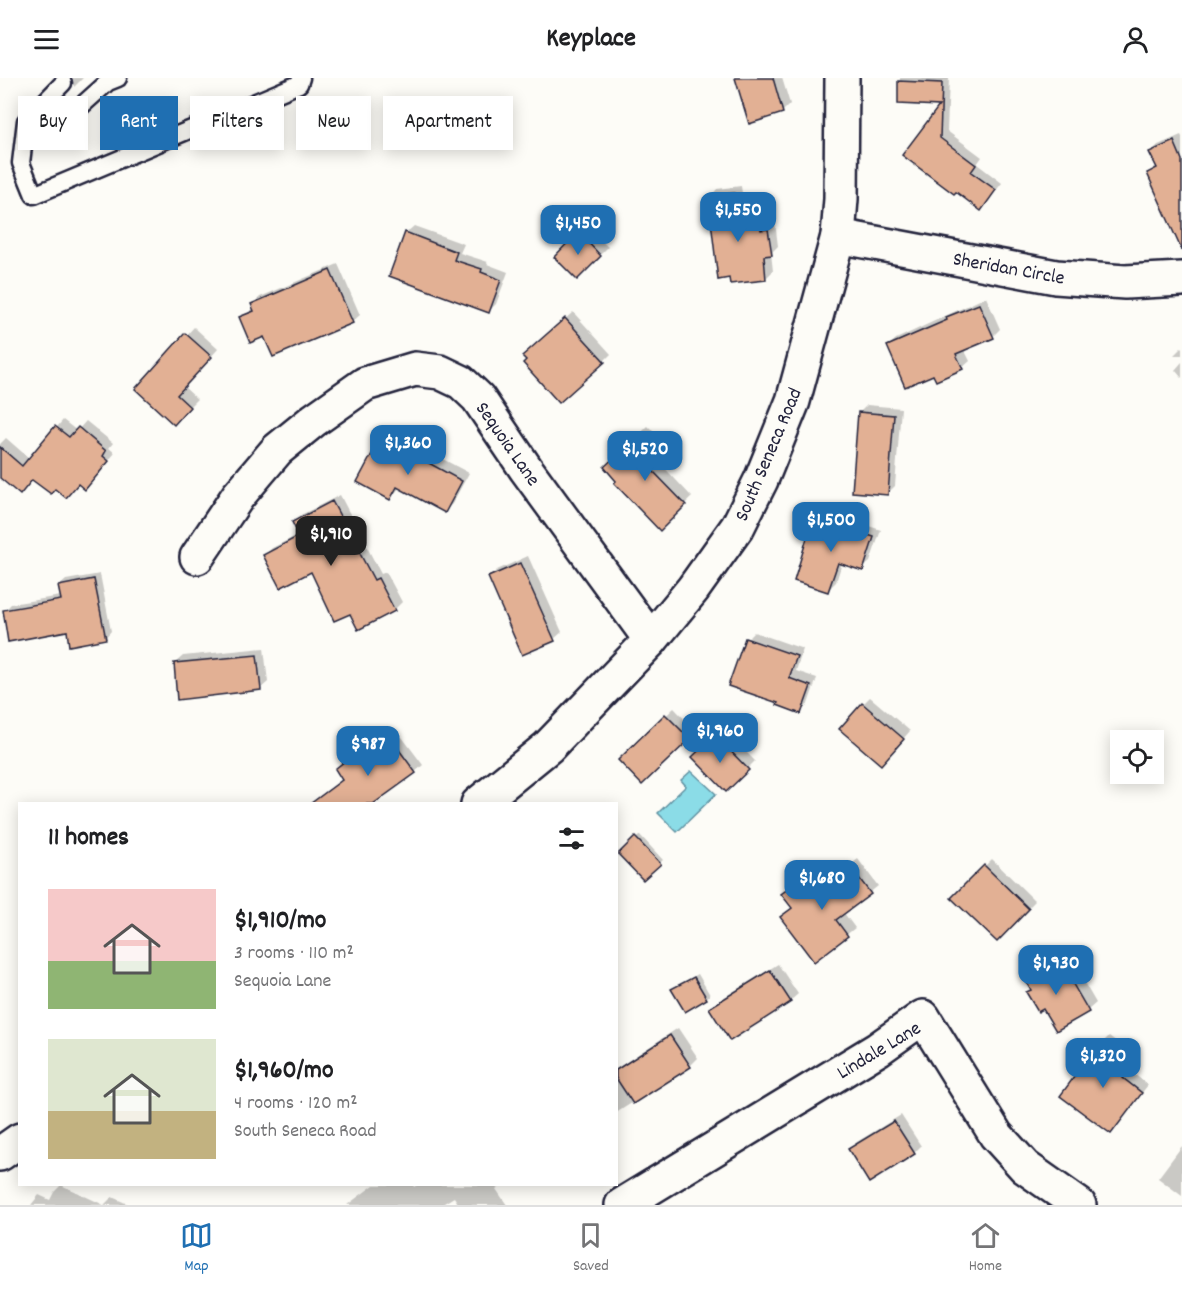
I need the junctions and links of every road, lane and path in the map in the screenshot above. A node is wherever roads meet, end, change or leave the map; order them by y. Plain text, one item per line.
1 (118, 78) edge
2 (301, 78) edge
3 (842, 78) edge
4 (63, 83) dead end
5 (50, 96) edge
6 (88, 100) edge
7 (23, 150) edge
8 (838, 236) junction
9 (1182, 279) edge
10 (197, 558) dead end
11 (651, 640) junction
12 (480, 802) edge
13 (18, 1141) edge
14 (0, 1154) edge
15 (664, 1194) edge
16 (622, 1205) edge
17 (1079, 1205) edge

1 - 6 lane
2 - 7 lane
3 - 8 street, South Seneca Road
4 - 5 lane
8 - 9 street, Sheridan Circle
8 - 11 street, South Seneca Road
10 - 11 street, Sequoia Lane
11 - 12 street, South Seneca Road
13 - 14 street
15 - 16 street, Lindale Lane
15 - 17 street, Lindale Lane

